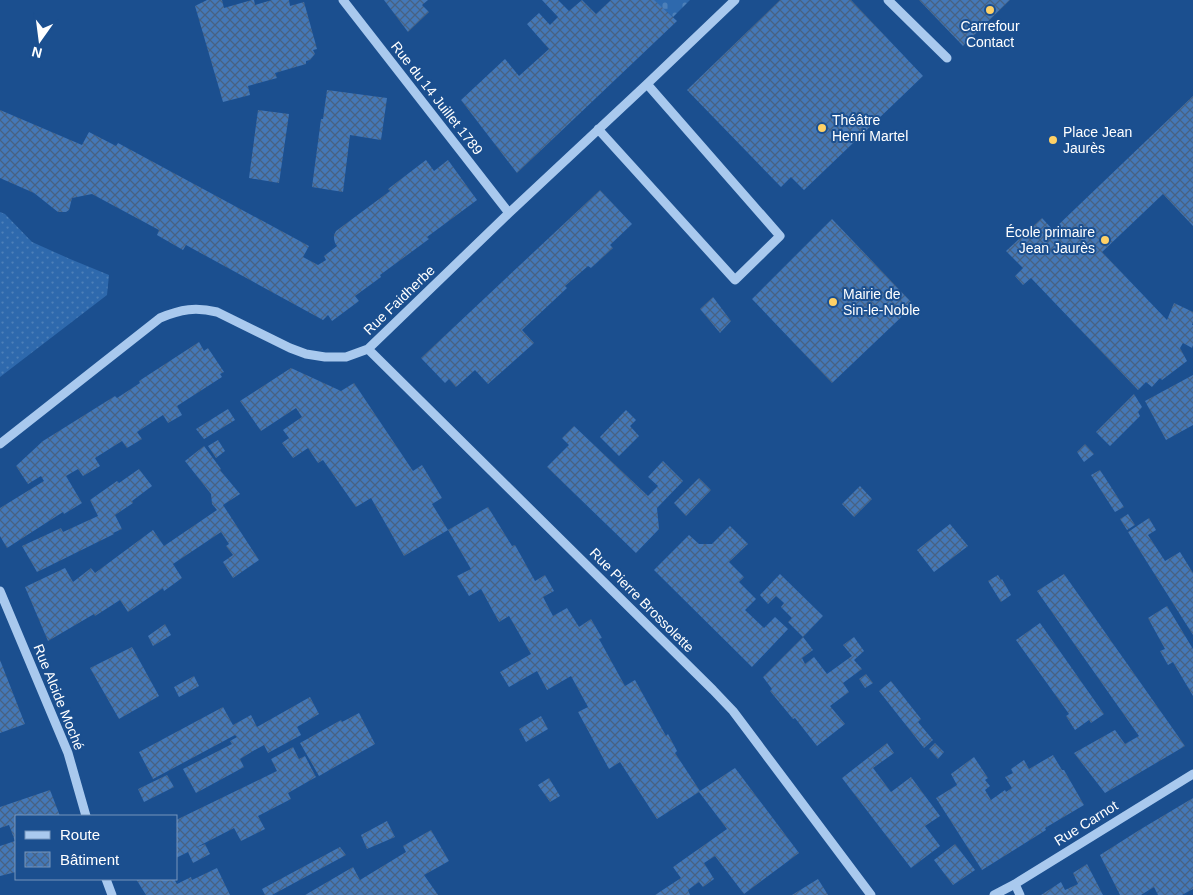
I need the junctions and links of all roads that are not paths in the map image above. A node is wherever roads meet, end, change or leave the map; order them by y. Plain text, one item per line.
1 (343, 0) edge
2 (735, 0) edge
3 (888, 0) edge
4 (947, 58) dead end
5 (647, 84) junction
6 (598, 129) junction
7 (509, 213) junction
8 (368, 349) junction
9 (0, 444) edge
10 (0, 591) edge
11 (1193, 774) edge
12 (86, 815) edge
13 (106, 880) edge
14 (1015, 884) junction
15 (112, 895) edge
16 (871, 895) edge
17 (994, 895) edge
18 (1020, 895) edge

1 - 7 street, Rue du 14 Juillet 1789
2 - 5 street, Rue Faidherbe
3 - 4 street
5 - 6 street, Rue Faidherbe
5 - 6 street
6 - 7 street, Rue Faidherbe
7 - 8 street, Rue Faidherbe
8 - 9 street, Rue Faidherbe
8 - 16 street, Rue Pierre Brossolette
10 - 12 street, Rue Alcide Moché
11 - 14 street, Rue Carnot
13 - 15 street
14 - 17 street, Rue Carnot
14 - 18 street

